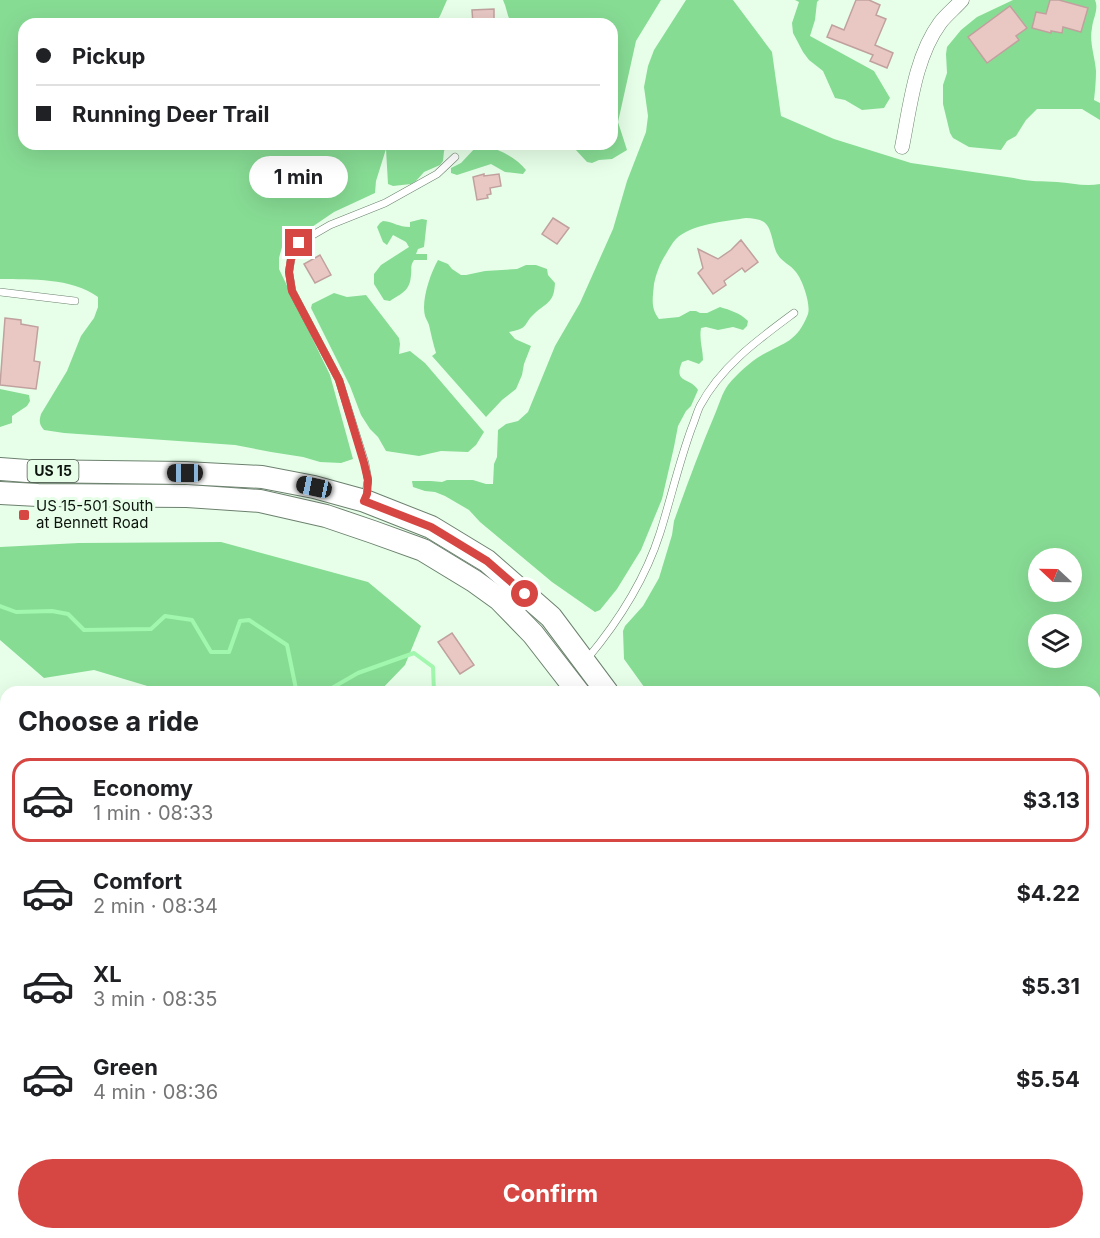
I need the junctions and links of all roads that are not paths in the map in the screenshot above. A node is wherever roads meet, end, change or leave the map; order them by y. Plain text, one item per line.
1 (962, 0) edge
2 (902, 147) dead end
3 (455, 158) dead end
4 (0, 292) edge
5 (75, 300) dead end
6 (794, 313) dead end
7 (0, 469) edge
8 (0, 493) edge
9 (364, 501) junction
10 (585, 661) junction
11 (573, 686) edge
12 (603, 686) edge

1 - 2 street
3 - 9 lane
4 - 5 lane
6 - 10 lane
7 - 9 highway, US 15
8 - 11 highway, US 15
9 - 10 highway, US 15
10 - 12 highway, US 15

